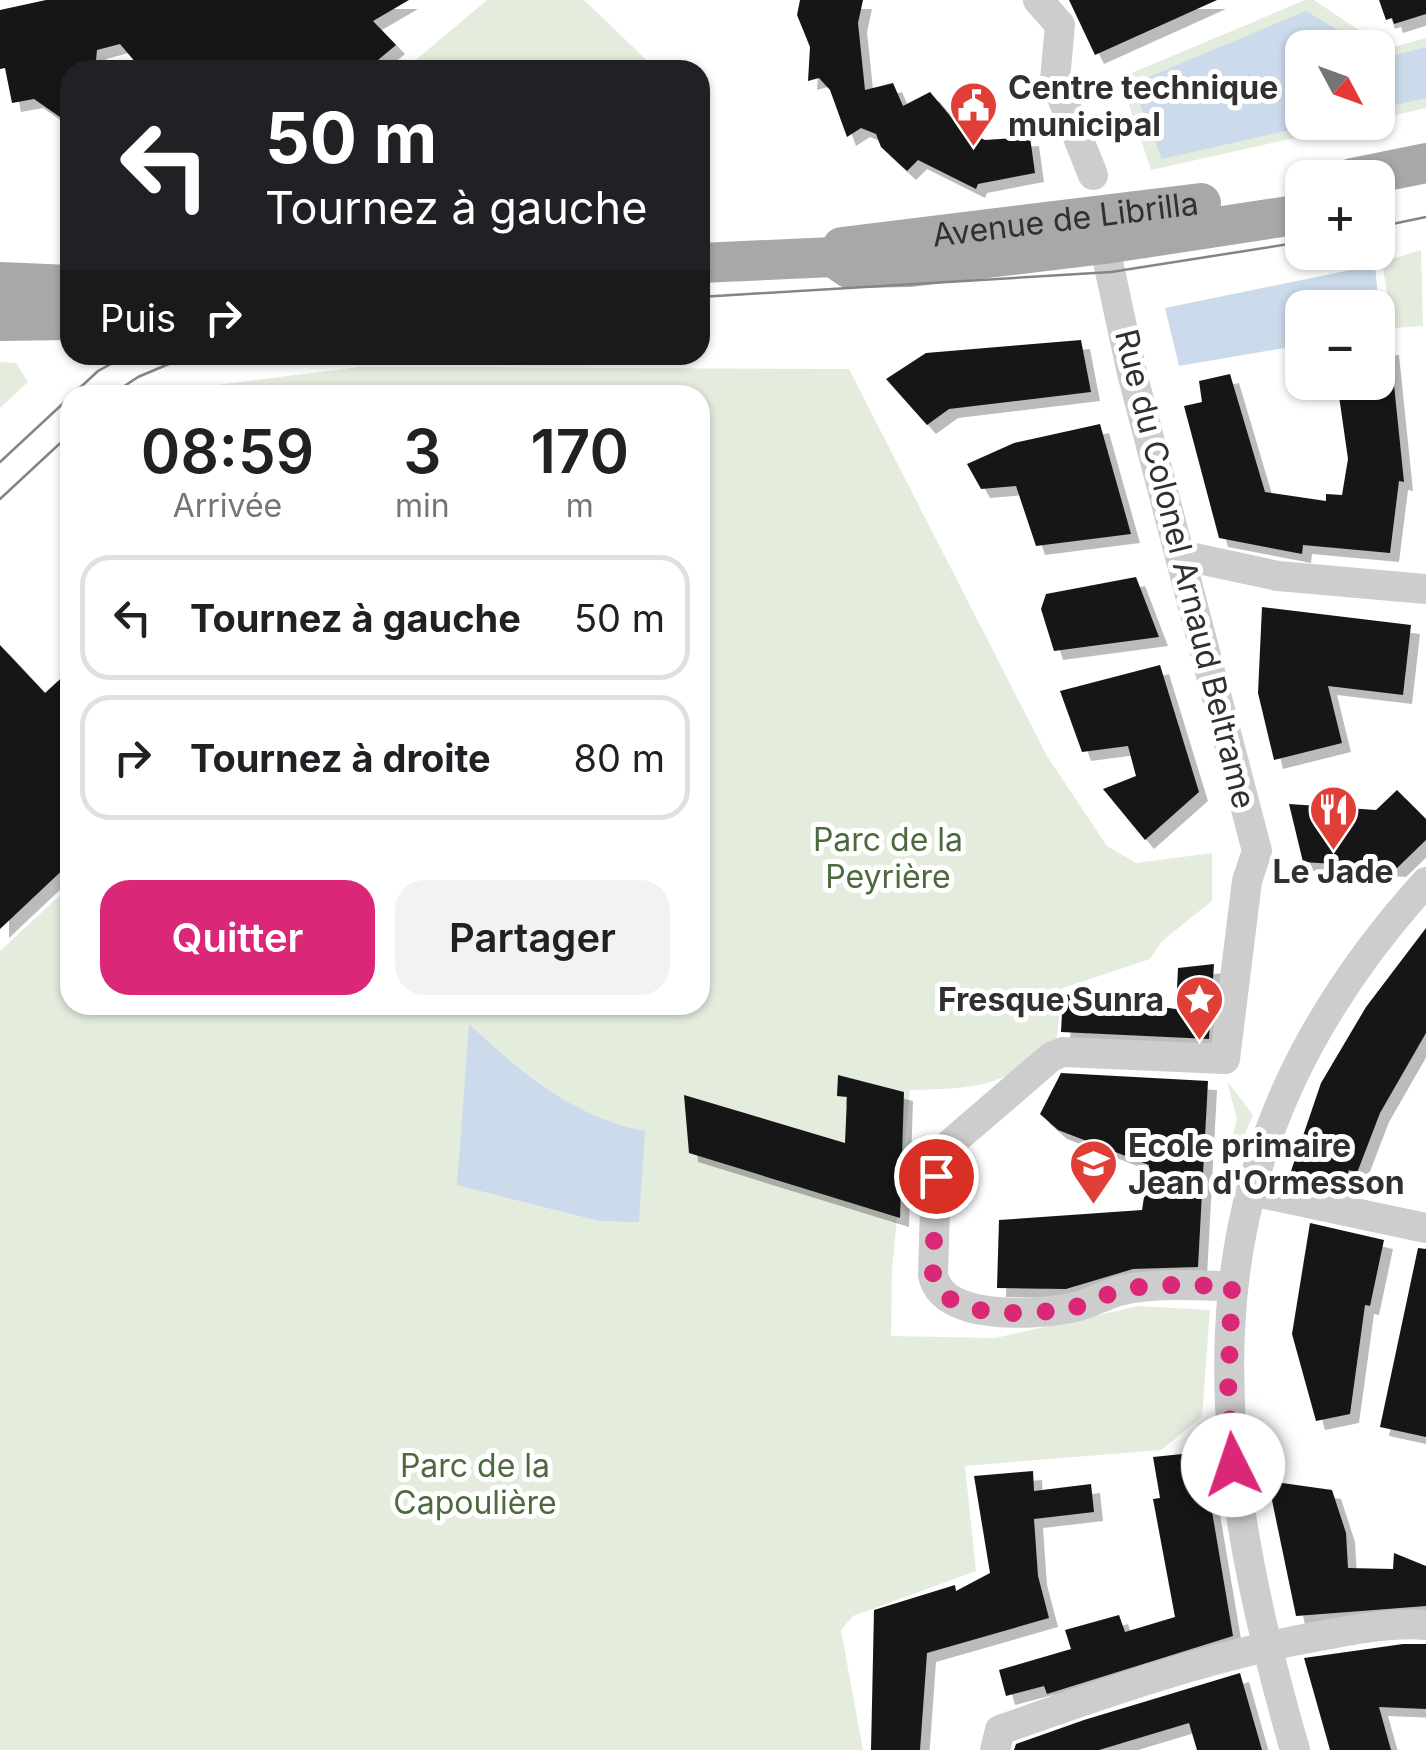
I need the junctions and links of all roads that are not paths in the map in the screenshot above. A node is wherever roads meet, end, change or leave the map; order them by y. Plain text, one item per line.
1 (1038, 0) edge
2 (1426, 163) edge
3 (1395, 169) edge
4 (1426, 187) edge
5 (1285, 192) edge
6 (1395, 194) edge
7 (1285, 200) edge
8 (1285, 216) edge
9 (1104, 235) junction
10 (833, 257) junction
11 (710, 263) edge
12 (910, 266) junction
13 (0, 282) edge
14 (60, 285) edge
15 (60, 320) edge
16 (0, 321) edge
17 (1180, 555) junction
18 (1426, 589) edge
19 (1426, 882) edge
20 (1251, 1190) junction
21 (1426, 1228) edge
22 (1232, 1286) junction
23 (1426, 1626) edge
24 (1267, 1646) junction
25 (995, 1750) edge
26 (1295, 1750) edge

1 - 9 street, Rue du Colonel Arnaud Beltrame
2 - 3 main road
4 - 6 main road
5 - 9 main road, Avenue de Librilla
7 - 9 main road, Avenue de Librilla
8 - 9 main road, Avenue de Librilla
9 - 10 main road, Avenue de Librilla
9 - 12 main road, Avenue de Librilla
9 - 12 main road, Avenue de Librilla
9 - 17 street, Rue du Colonel Arnaud Beltrame
10 - 11 main road, Avenue de Librilla
10 - 12 main road, Avenue de Librilla
13 - 14 main road
15 - 16 main road
17 - 18 street
17 - 22 street, Rue du Colonel Arnaud Beltrame
19 - 20 street
20 - 21 street
20 - 22 street
22 - 24 street
23 - 24 street
24 - 25 street
24 - 26 street

